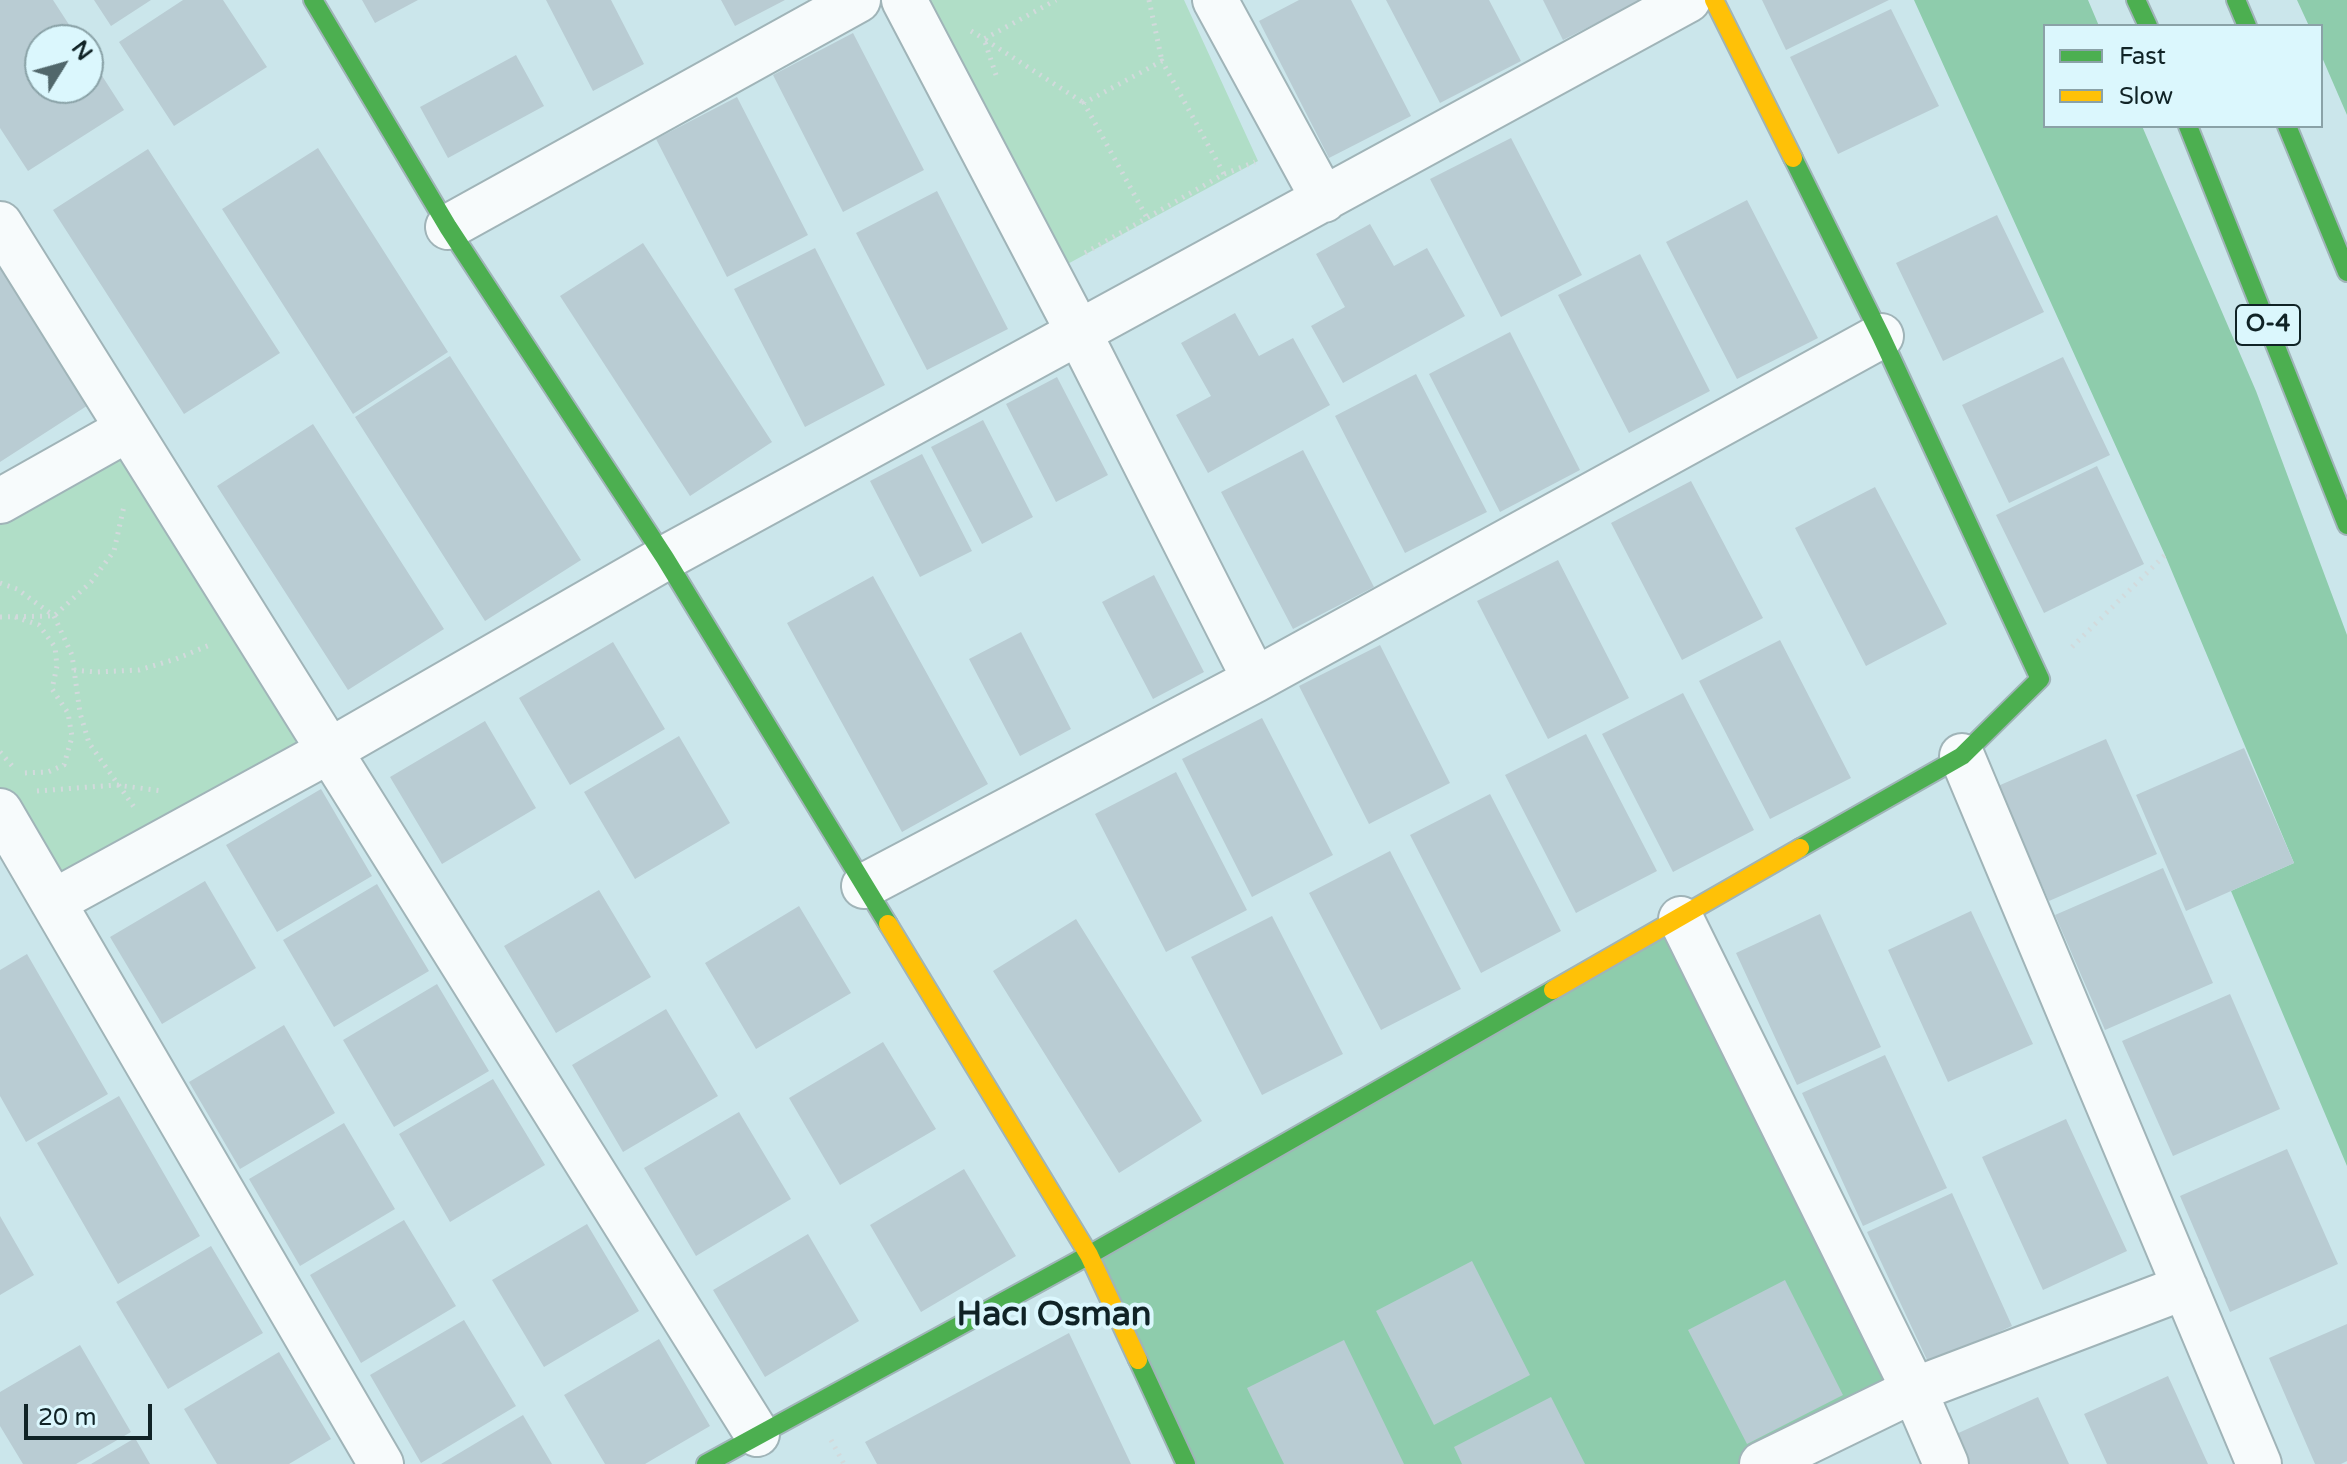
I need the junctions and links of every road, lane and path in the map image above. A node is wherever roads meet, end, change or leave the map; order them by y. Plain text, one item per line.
1 (313, 0) edge
2 (858, 0) edge
3 (904, 0) edge
4 (1056, 0) edge
5 (1149, 0) edge
6 (1215, 0) edge
7 (1688, 0) edge
8 (1714, 0) edge
9 (2136, 0) edge
10 (2236, 0) edge
11 (960, 24) dead end
12 (2147, 24) edge
13 (2246, 24) edge
14 (984, 39) junction
15 (1162, 61) junction
16 (999, 82) dead end
17 (1084, 103) junction
18 (2189, 128) edge
19 (2288, 128) edge
20 (1258, 161) dead end
21 (1224, 174) junction
22 (1324, 200) junction
23 (1146, 216) junction
24 (0, 224) edge
25 (448, 227) junction
26 (1074, 260) dead end
27 (2347, 272) edge
28 (1079, 333) junction
29 (1881, 336) junction
30 (128, 429) junction
31 (0, 501) edge
32 (125, 503) dead end
33 (2347, 525) edge
34 (2165, 555) dead end
35 (665, 558) junction
36 (0, 583) edge
37 (10, 615) junction
38 (54, 616) junction
39 (0, 617) edge
40 (259, 637) junction
41 (74, 670) junction
42 (2040, 679) junction
43 (1255, 680) junction
44 (329, 751) junction
45 (0, 752) edge
46 (1962, 756) junction
47 (116, 785) junction
48 (170, 792) dead end
49 (12, 799) edge
50 (161, 843) junction
51 (864, 886) junction
52 (53, 902) junction
53 (1681, 919) junction
54 (1089, 1255) junction
55 (2185, 1287) junction
56 (1914, 1390) junction
57 (757, 1434) junction
58 (381, 1464) edge
59 (706, 1464) edge
60 (1186, 1464) edge
61 (1762, 1464) edge
62 (1946, 1464) edge
63 (2259, 1464) edge

1 - 25 main road
2 - 25 street
3 - 28 street
4 - 14 path
5 - 15 path
6 - 22 street
7 - 22 street
8 - 29 main road
9 - 12 main road
10 - 13 main road
11 - 14 path
14 - 16 path
14 - 17 path
15 - 17 path
15 - 21 path
17 - 23 path
18 - 33 main road, O-4
19 - 27 main road
20 - 21 path
21 - 23 path
22 - 28 street
23 - 26 path
24 - 30 street
25 - 35 main road
28 - 35 street
28 - 43 street
29 - 42 main road
29 - 43 street
30 - 31 street
30 - 40 street
32 - 38 path
34 - 42 path
35 - 44 street
35 - 51 main road
36 - 38 path
37 - 38 path
37 - 39 path
37 - 45 path
38 - 41 path
40 - 41 path
40 - 44 street
41 - 47 path
42 - 46 main road
43 - 51 street
44 - 50 street
44 - 57 street
46 - 53 main road
46 - 55 street
47 - 48 path
47 - 49 path
47 - 50 path
49 - 52 street
50 - 52 street
51 - 54 main road
52 - 58 street
53 - 54 main road
53 - 56 street
54 - 57 main road
54 - 60 main road
55 - 56 street
55 - 63 street
56 - 61 street
56 - 62 street
57 - 59 main road

